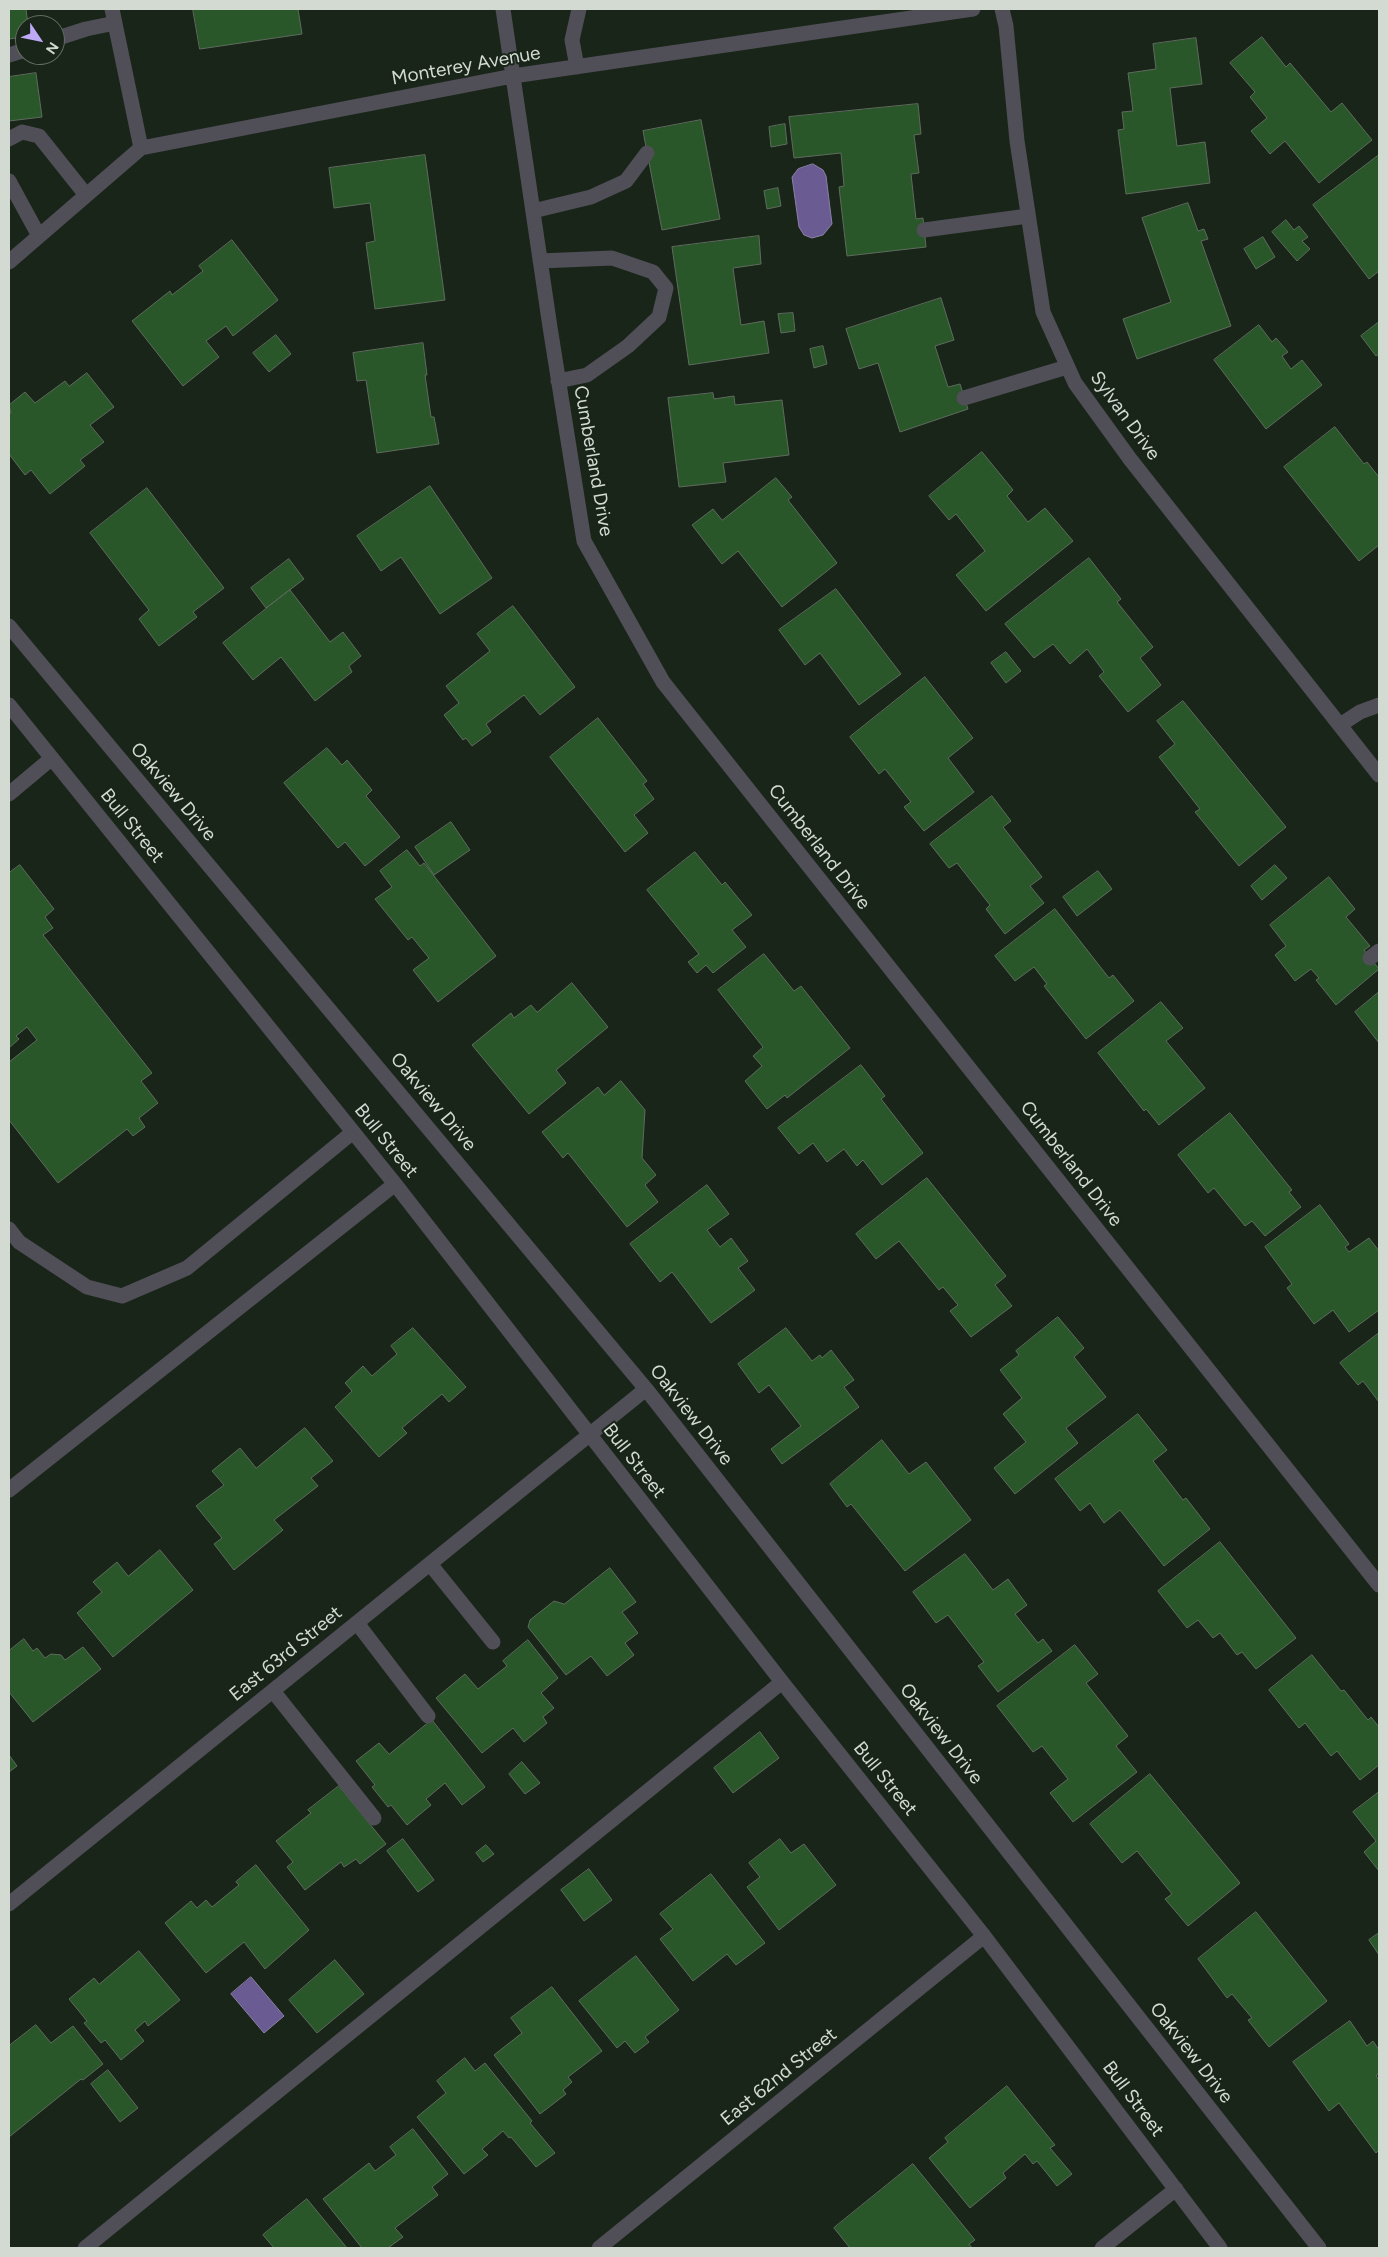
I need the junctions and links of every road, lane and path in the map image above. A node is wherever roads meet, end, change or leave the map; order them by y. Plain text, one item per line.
1 (503, 9) edge
2 (579, 9) edge
3 (973, 9) edge
4 (1002, 9) edge
5 (114, 16) edge
6 (65, 36) edge
7 (577, 67) junction
8 (513, 76) junction
9 (9, 139) edge
10 (142, 148) junction
11 (647, 153) dead end
12 (9, 181) edge
13 (86, 195) junction
14 (533, 211) junction
15 (1028, 216) junction
16 (924, 230) dead end
17 (39, 236) junction
18 (540, 261) junction
19 (9, 262) edge
20 (1067, 367) junction
21 (558, 381) junction
22 (964, 398) dead end
23 (9, 626) edge
24 (9, 705) edge
25 (1379, 705) edge
26 (1340, 725) junction
27 (52, 758) junction
28 (1379, 775) edge
29 (9, 794) edge
30 (353, 1132) junction
31 (396, 1184) junction
32 (9, 1229) edge
33 (646, 1389) junction
34 (589, 1436) junction
35 (9, 1490) edge
36 (430, 1564) junction
37 (1379, 1585) edge
38 (357, 1623) junction
39 (493, 1642) dead end
40 (782, 1682) junction
41 (273, 1691) junction
42 (428, 1716) dead end
43 (374, 1818) dead end
44 (9, 1904) edge
45 (984, 1936) junction
46 (1176, 2189) junction
47 (85, 2248) edge
48 (599, 2248) edge
49 (1102, 2248) edge
50 (1220, 2248) edge
51 (1319, 2248) edge

1 - 8 street, Cumberland Drive
2 - 7 street
3 - 7 street, Monterey Avenue
4 - 15 street, Sylvan Drive
5 - 6 street
5 - 10 street
7 - 8 street, Monterey Avenue
8 - 10 street, Monterey Avenue
8 - 14 street, Cumberland Drive
9 - 13 street
10 - 13 street, Monterey Avenue
11 - 14 street
12 - 17 street
13 - 17 street, Monterey Avenue
14 - 18 street, Cumberland Drive
15 - 16 street
15 - 20 street, Sylvan Drive
17 - 19 street, Monterey Avenue
18 - 21 street, Cumberland Drive
18 - 21 street
20 - 22 street
20 - 26 street, Sylvan Drive
21 - 37 street, Cumberland Drive
23 - 33 street, Oakview Drive
24 - 27 street, Bull Street
25 - 26 street
26 - 28 street, Sylvan Drive
27 - 29 street
27 - 30 street, Bull Street
30 - 31 street, Bull Street
30 - 32 street
31 - 34 street, Bull Street
31 - 35 street
33 - 34 street, East 63rd Street
33 - 51 street, Oakview Drive
34 - 36 street, East 63rd Street
34 - 40 street, Bull Street
36 - 38 street, East 63rd Street
36 - 39 street
38 - 41 street, East 63rd Street
38 - 42 street
40 - 45 street, Bull Street
40 - 47 street
41 - 43 street
41 - 44 street, East 63rd Street
45 - 46 street, Bull Street
45 - 48 street, East 62nd Street
46 - 49 street
46 - 50 street, Bull Street

